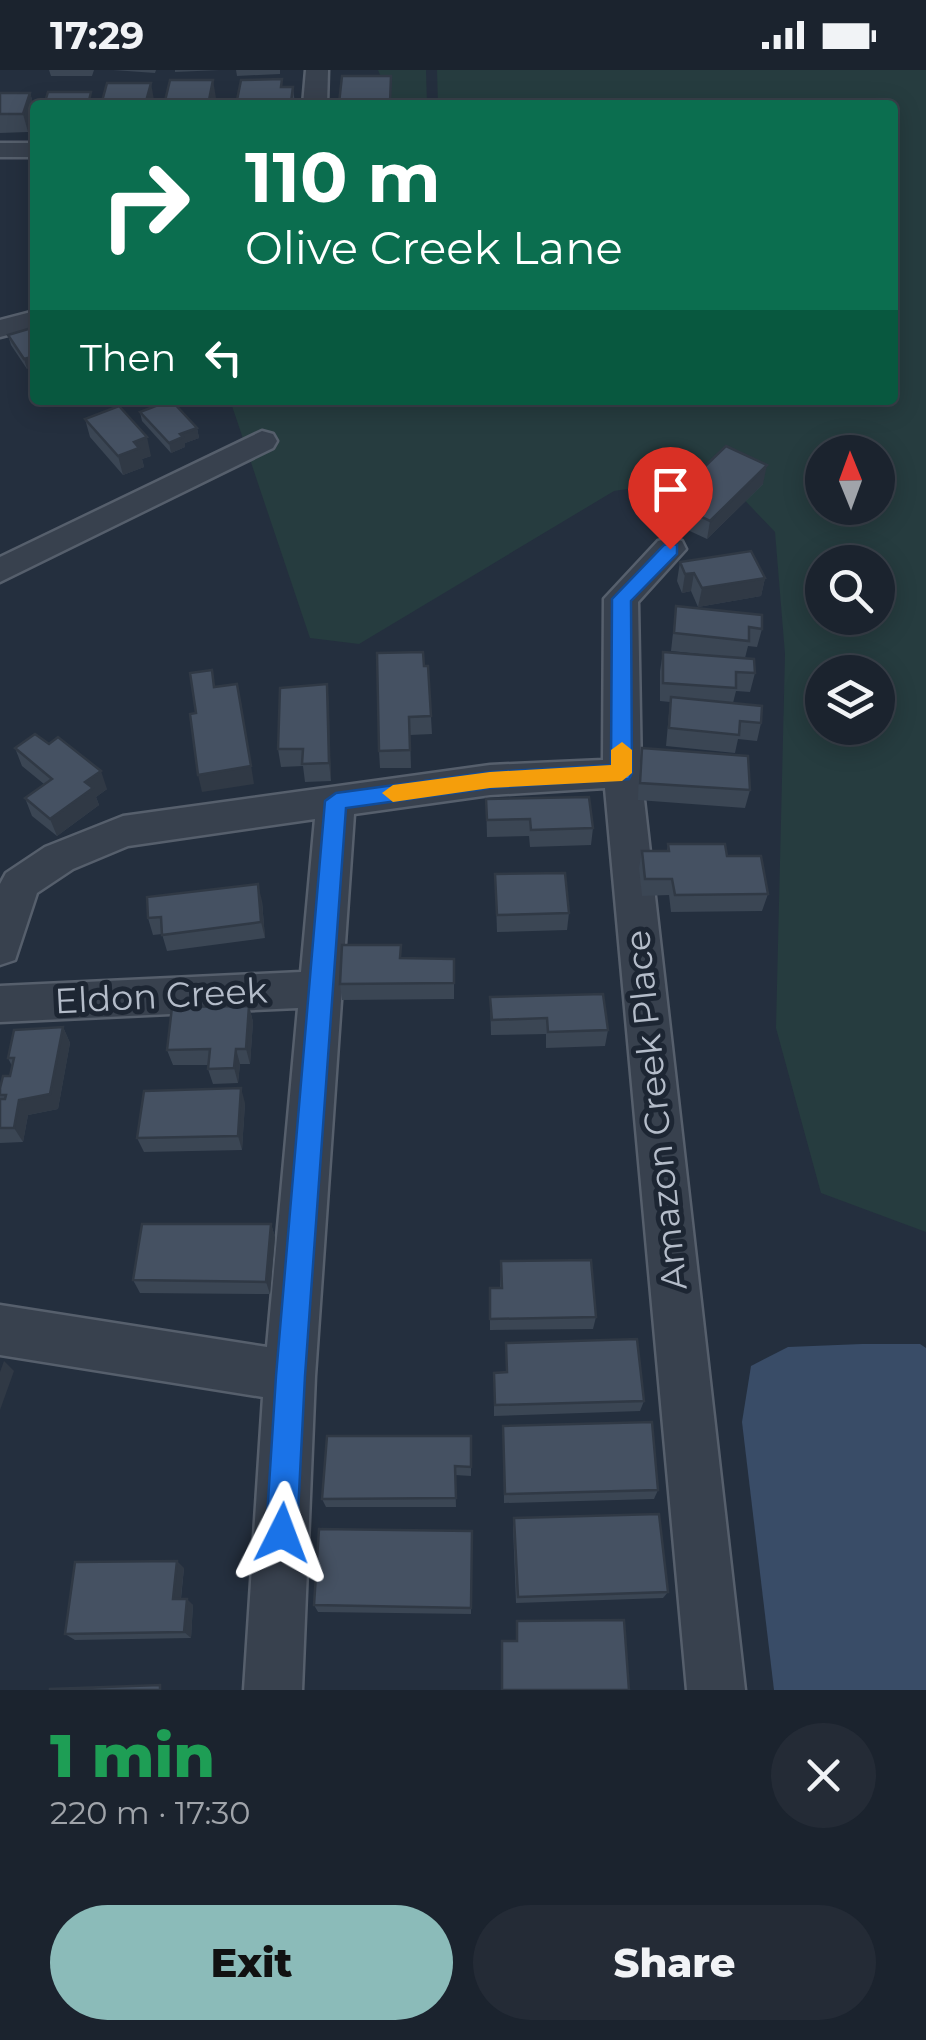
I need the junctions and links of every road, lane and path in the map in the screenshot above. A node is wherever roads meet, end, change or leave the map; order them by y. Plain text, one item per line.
1 (317, 70) edge
2 (316, 100) edge
3 (0, 150) edge
4 (30, 150) edge
5 (30, 320) edge
6 (0, 329) edge
7 (262, 441) dead end
8 (670, 549) dead end
9 (0, 571) edge
10 (622, 773) junction
11 (336, 801) junction
12 (0, 948) edge
13 (321, 989) junction
14 (0, 1004) edge
15 (0, 1330) edge
16 (290, 1376) junction
17 (273, 1690) edge
18 (716, 1690) edge

1 - 2 street
3 - 4 street
5 - 6 street
7 - 9 street
8 - 10 street, Amazon Creek Place
10 - 11 street
10 - 18 street, Amazon Creek Place
11 - 12 street
11 - 13 street
13 - 14 street, Eldon Creek
13 - 16 street
15 - 16 street
16 - 17 street

